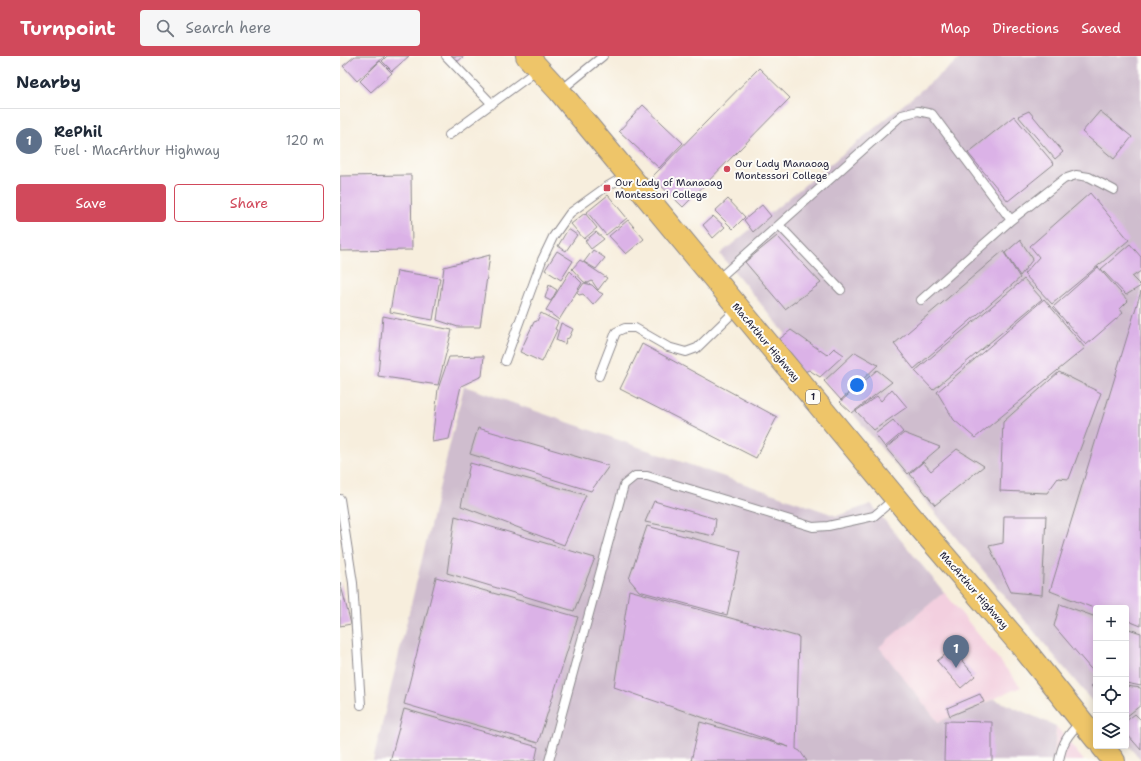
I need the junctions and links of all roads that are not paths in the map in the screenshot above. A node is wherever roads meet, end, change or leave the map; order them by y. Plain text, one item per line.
1 (446, 56) edge
2 (603, 56) edge
3 (533, 63) edge
4 (560, 92) junction
5 (492, 104) junction
6 (449, 135) dead end
7 (627, 175) junction
8 (1114, 190) dead end
9 (1011, 220) junction
10 (779, 225) junction
11 (716, 282) junction
12 (841, 290) dead end
13 (921, 300) dead end
14 (738, 308) junction
15 (505, 361) dead end
16 (598, 376) dead end
17 (896, 498) junction
18 (340, 499) edge
19 (361, 705) dead end
20 (1081, 722) junction
21 (1093, 736) edge
22 (1104, 749) edge
23 (549, 761) edge
24 (1059, 761) edge
25 (1114, 761) edge

1 - 5 lane
2 - 4 lane
3 - 4 highway, MacArthur Highway / 1
3 - 5 lane
4 - 7 highway, MacArthur Highway / 1
5 - 6 lane
7 - 11 highway, MacArthur Highway / 1
7 - 15 lane
8 - 9 lane
9 - 10 lane
9 - 13 lane
10 - 11 lane
10 - 12 lane
11 - 14 highway, MacArthur Highway / 1
14 - 16 lane
14 - 17 highway, MacArthur Highway / 1
17 - 20 highway, MacArthur Highway / 1
17 - 23 lane
18 - 19 lane
20 - 21 highway, MacArthur Highway / 1
20 - 24 lane
22 - 25 highway

